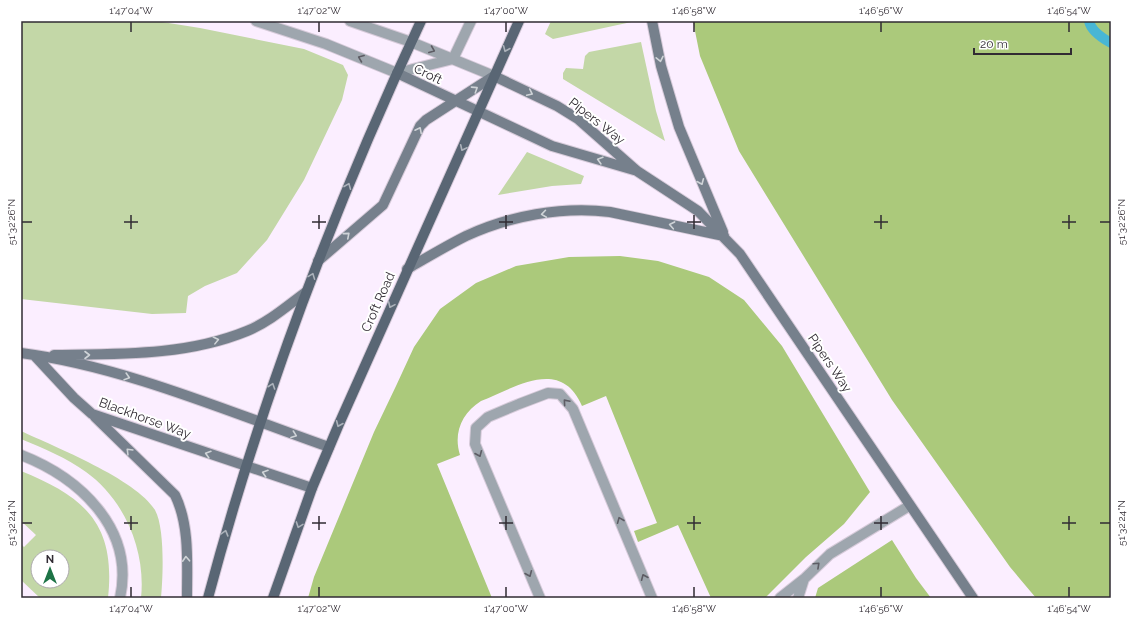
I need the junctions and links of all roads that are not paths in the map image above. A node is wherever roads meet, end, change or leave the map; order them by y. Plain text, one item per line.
1 (256, 21) edge
2 (350, 21) edge
3 (421, 21) edge
4 (470, 21) edge
5 (518, 21) edge
6 (652, 21) edge
7 (411, 42) junction
8 (453, 59) junction
9 (397, 73) junction
10 (494, 76) junction
11 (456, 102) junction
12 (479, 113) junction
13 (637, 171) junction
14 (724, 236) junction
15 (318, 261) junction
16 (407, 269) junction
17 (306, 292) junction
18 (21, 353) edge
19 (34, 355) junction
20 (92, 414) junction
21 (259, 423) junction
22 (329, 448) junction
23 (21, 455) edge
24 (245, 466) junction
25 (312, 488) junction
26 (909, 506) junction
27 (804, 579) junction
28 (120, 598) edge
29 (187, 598) edge
30 (208, 598) edge
31 (273, 598) edge
32 (540, 598) edge
33 (652, 598) edge
34 (780, 598) edge
35 (798, 598) edge
36 (973, 598) edge

9 -> 1 street
2 - 7 street, Croft
3 - 7 main road
4 - 8 street, Croft
5 -> 10 main road, Croft Road
6 -> 14 main road
7 -> 8 street, Croft
7 - 9 main road
8 - 9 street, Croft
8 - 10 street, Croft
9 - 11 main road, Croft
15 -> 9 main road
11 -> 10 main road
10 - 12 main road, Croft Road
10 -> 13 main road, Pipers Way
11 - 12 main road, Croft
15 -> 11 main road
13 -> 12 main road, Pipers Way
12 -> 16 main road, Croft Road
13 - 14 main road, Pipers Way
14 -> 16 main road
14 - 26 main road, Pipers Way
17 -> 15 main road
16 -> 22 main road, Croft Road
19 -> 17 main road
21 -> 17 main road
18 - 19 main road
19 - 20 main road, Blackhorse Way
19 -> 21 main road
24 -> 20 main road, Blackhorse Way
29 -> 20 main road
21 -> 22 main road
21 - 24 main road
22 - 25 main road, Croft Road
23 - 28 street
25 -> 24 main road, Blackhorse Way
30 -> 24 main road
25 -> 31 main road, Croft Road
27 -> 26 street
26 - 36 main road, Pipers Way
27 - 34 street
27 - 35 street
33 -> 32 street

